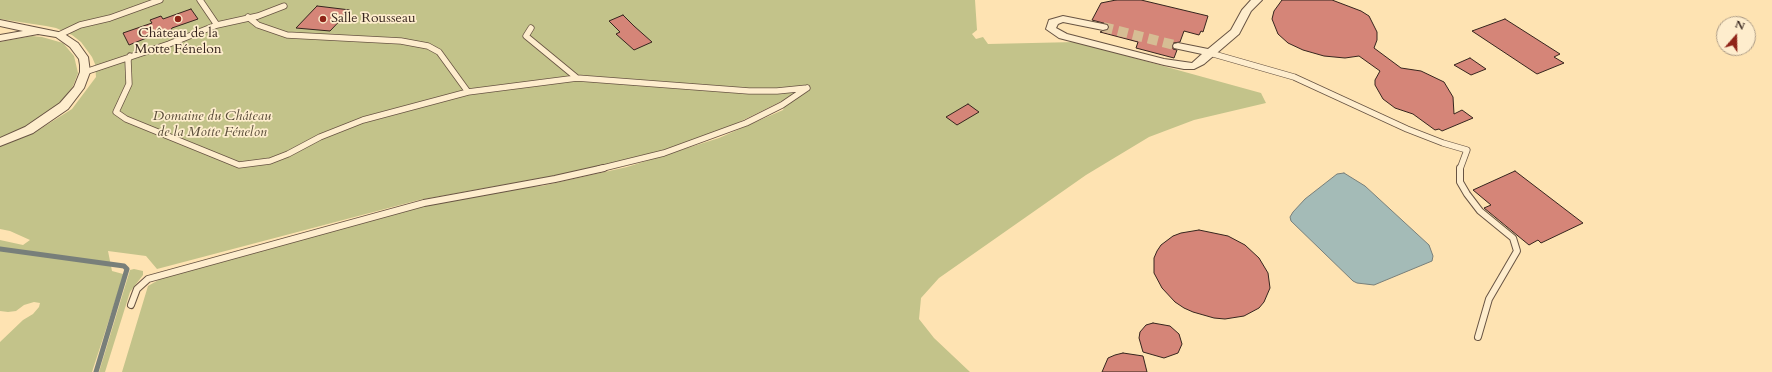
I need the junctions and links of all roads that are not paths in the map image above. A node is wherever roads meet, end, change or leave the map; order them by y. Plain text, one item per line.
1 (160, 0) edge
2 (200, 0) edge
3 (1257, 0) edge
4 (284, 6) dead end
5 (248, 18) junction
6 (0, 23) edge
7 (217, 25) junction
8 (1103, 27) tunnel mouth
9 (531, 28) dead end
10 (43, 31) junction
11 (59, 35) junction
12 (0, 38) edge
13 (1178, 46) tunnel mouth
14 (1210, 53) junction
15 (130, 56) junction
16 (85, 72) junction
17 (577, 78) junction
18 (468, 92) junction
19 (0, 142) edge
20 (131, 305) dead end
21 (1478, 336) dead end

1 - 11 lane
2 - 7 lane
3 - 14 street
4 - 5 lane
5 - 7 lane
5 - 18 lane
6 - 10 street
7 - 15 lane
8 - 14 street
9 - 17 lane
10 - 11 street
10 - 12 street
11 - 16 street
13 - 14 street
14 - 21 lane
15 - 16 lane
15 - 18 lane
16 - 19 street
17 - 18 lane
17 - 20 lane

